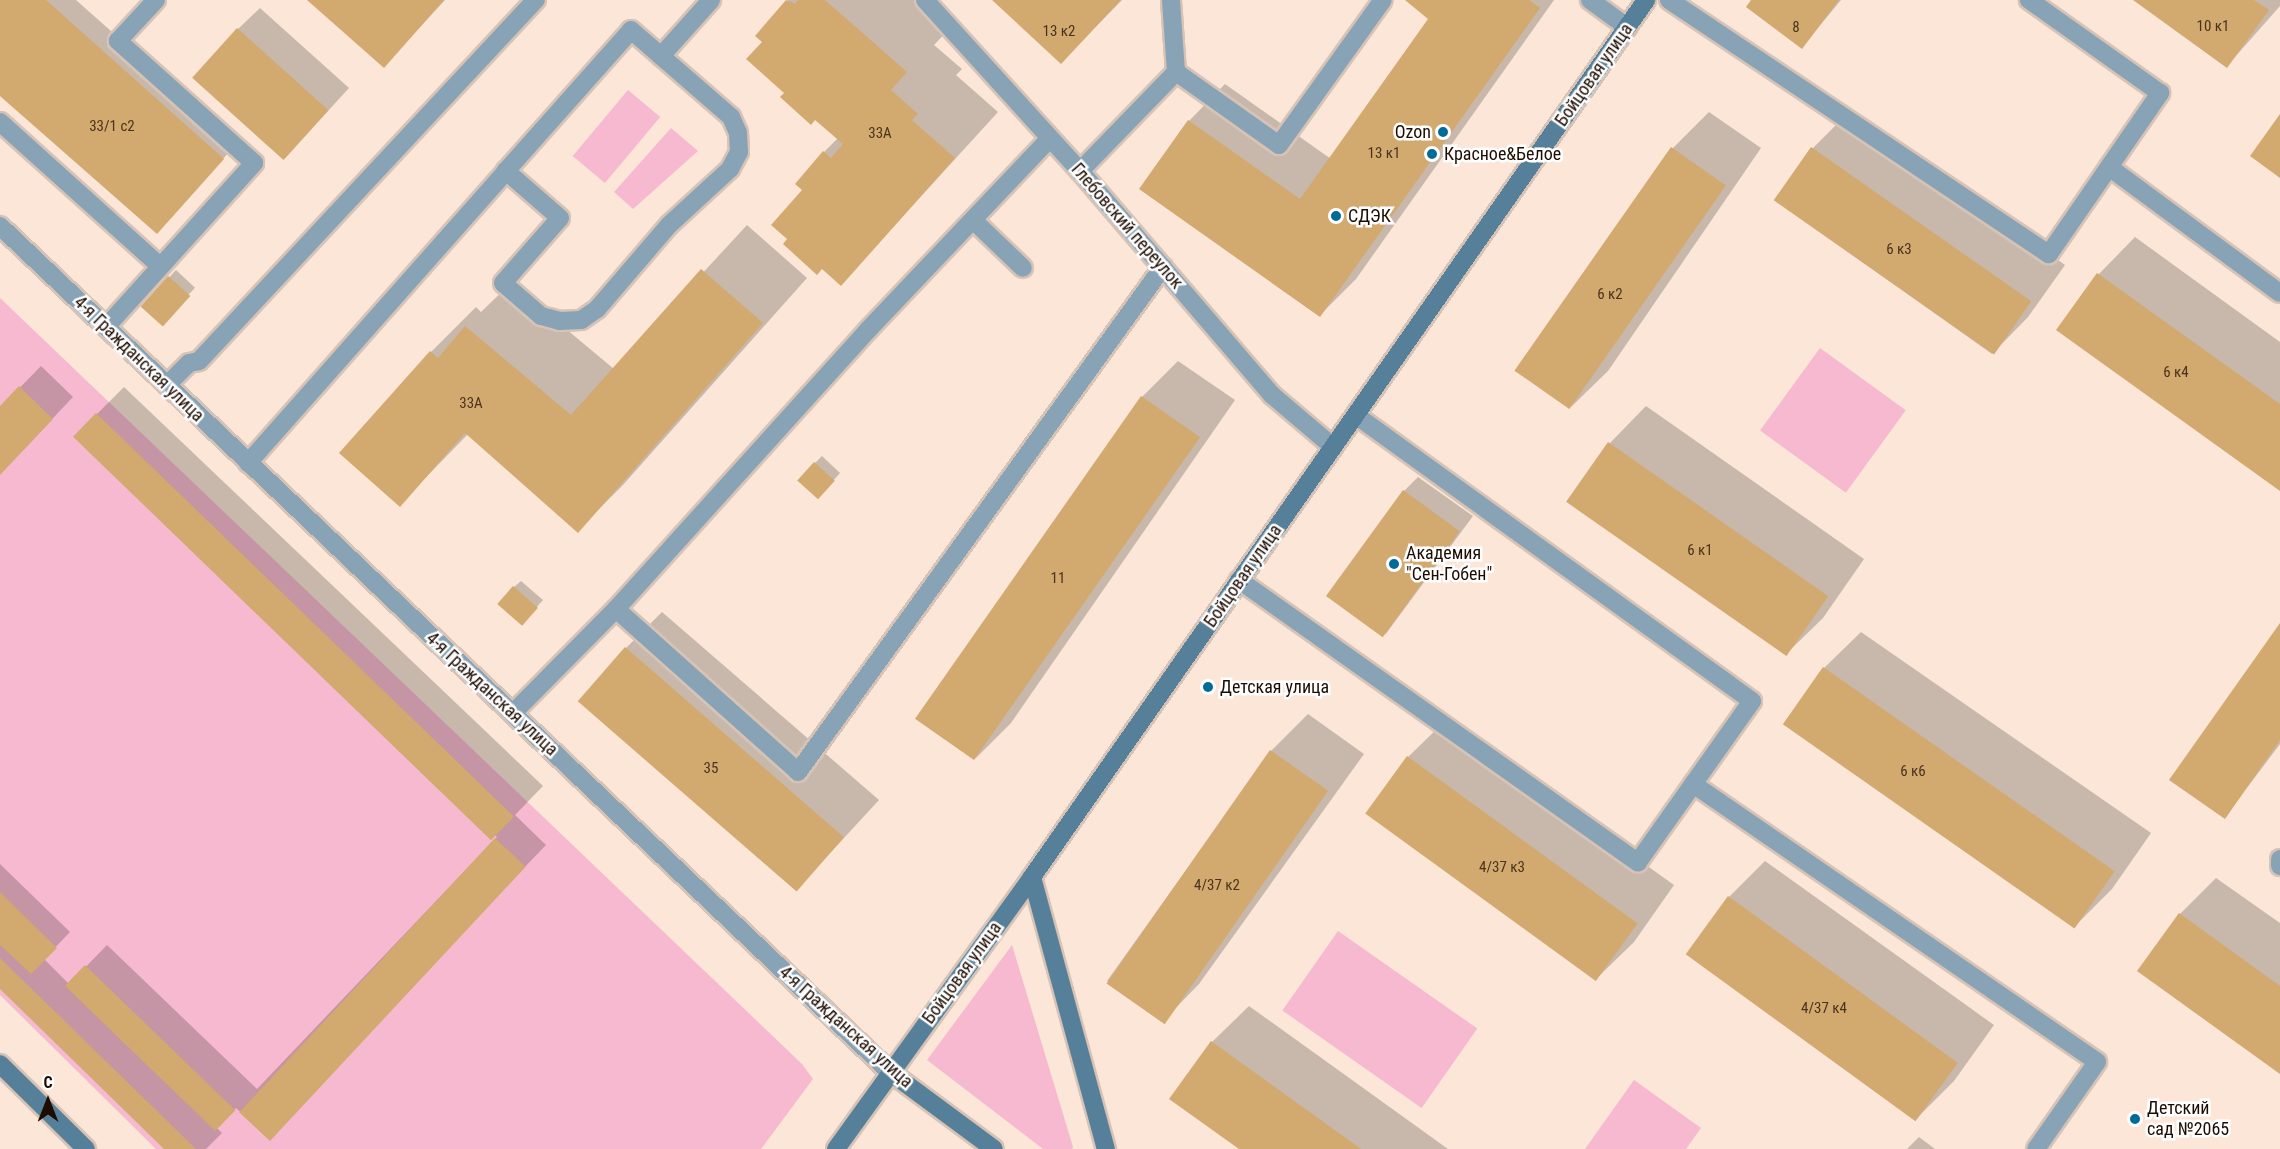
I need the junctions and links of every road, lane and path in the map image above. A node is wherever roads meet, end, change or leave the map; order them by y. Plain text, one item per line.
1 (156, 0) edge
2 (536, 0) edge
3 (711, 0) edge
4 (925, 0) edge
5 (1171, 0) edge
6 (1383, 0) edge
7 (1590, 0) edge
8 (1646, 0) edge
9 (1669, 0) edge
10 (2029, 0) edge
11 (1627, 27) junction
12 (661, 56) junction
13 (1176, 72) junction
14 (0, 122) edge
15 (1050, 139) junction
16 (2109, 167) junction
17 (506, 171) junction
18 (1080, 171) junction
19 (973, 220) junction
20 (0, 226) edge
21 (160, 266) junction
22 (1163, 267) junction
23 (1023, 268) dead end
24 (2280, 293) edge
25 (106, 327) junction
26 (167, 385) junction
27 (1356, 415) junction
28 (1333, 447) junction
29 (248, 463) junction
30 (1239, 580) junction
31 (616, 609) junction
32 (513, 714) junction
33 (1693, 784) junction
34 (2280, 859) edge
35 (2280, 866) edge
36 (1032, 877) junction
37 (0, 1064) edge
38 (890, 1072) junction
39 (86, 1149) edge
40 (836, 1149) edge
41 (994, 1149) edge
42 (1106, 1149) edge
43 (2036, 1149) edge

1 - 21 street
2 - 26 street
3 - 12 street
4 - 15 street, Глебовский переулок
5 - 13 street
6 - 13 street
7 - 11 street
8 - 11 street, Бойцовая улица
9 - 16 street
10 - 16 street
11 - 27 street, Бойцовая улица
12 - 17 street
12 - 17 street
13 - 18 street
14 - 21 street
15 - 18 street, Глебовский переулок
15 - 19 street
16 - 24 street
17 - 29 street
18 - 22 street, Глебовский переулок
19 - 23 street
19 - 31 street
20 - 25 street, 4-я Гражданская улица
21 - 25 street
22 - 28 street, Глебовский переулок
22 - 31 street
25 - 26 street, 4-я Гражданская улица
26 - 29 street, 4-я Гражданская улица
27 - 28 street, Бойцовая улица
27 - 33 street
28 - 30 street, Бойцовая улица
29 - 32 street, 4-я Гражданская улица
30 - 33 street
30 - 36 street, Бойцовая улица
31 - 32 street
32 - 38 street, 4-я Гражданская улица
33 - 43 street
34 - 35 street
36 - 38 street, Бойцовая улица
36 - 42 street
37 - 39 street
38 - 40 street, Бойцовая улица
38 - 41 street, 4-я Гражданская улица

